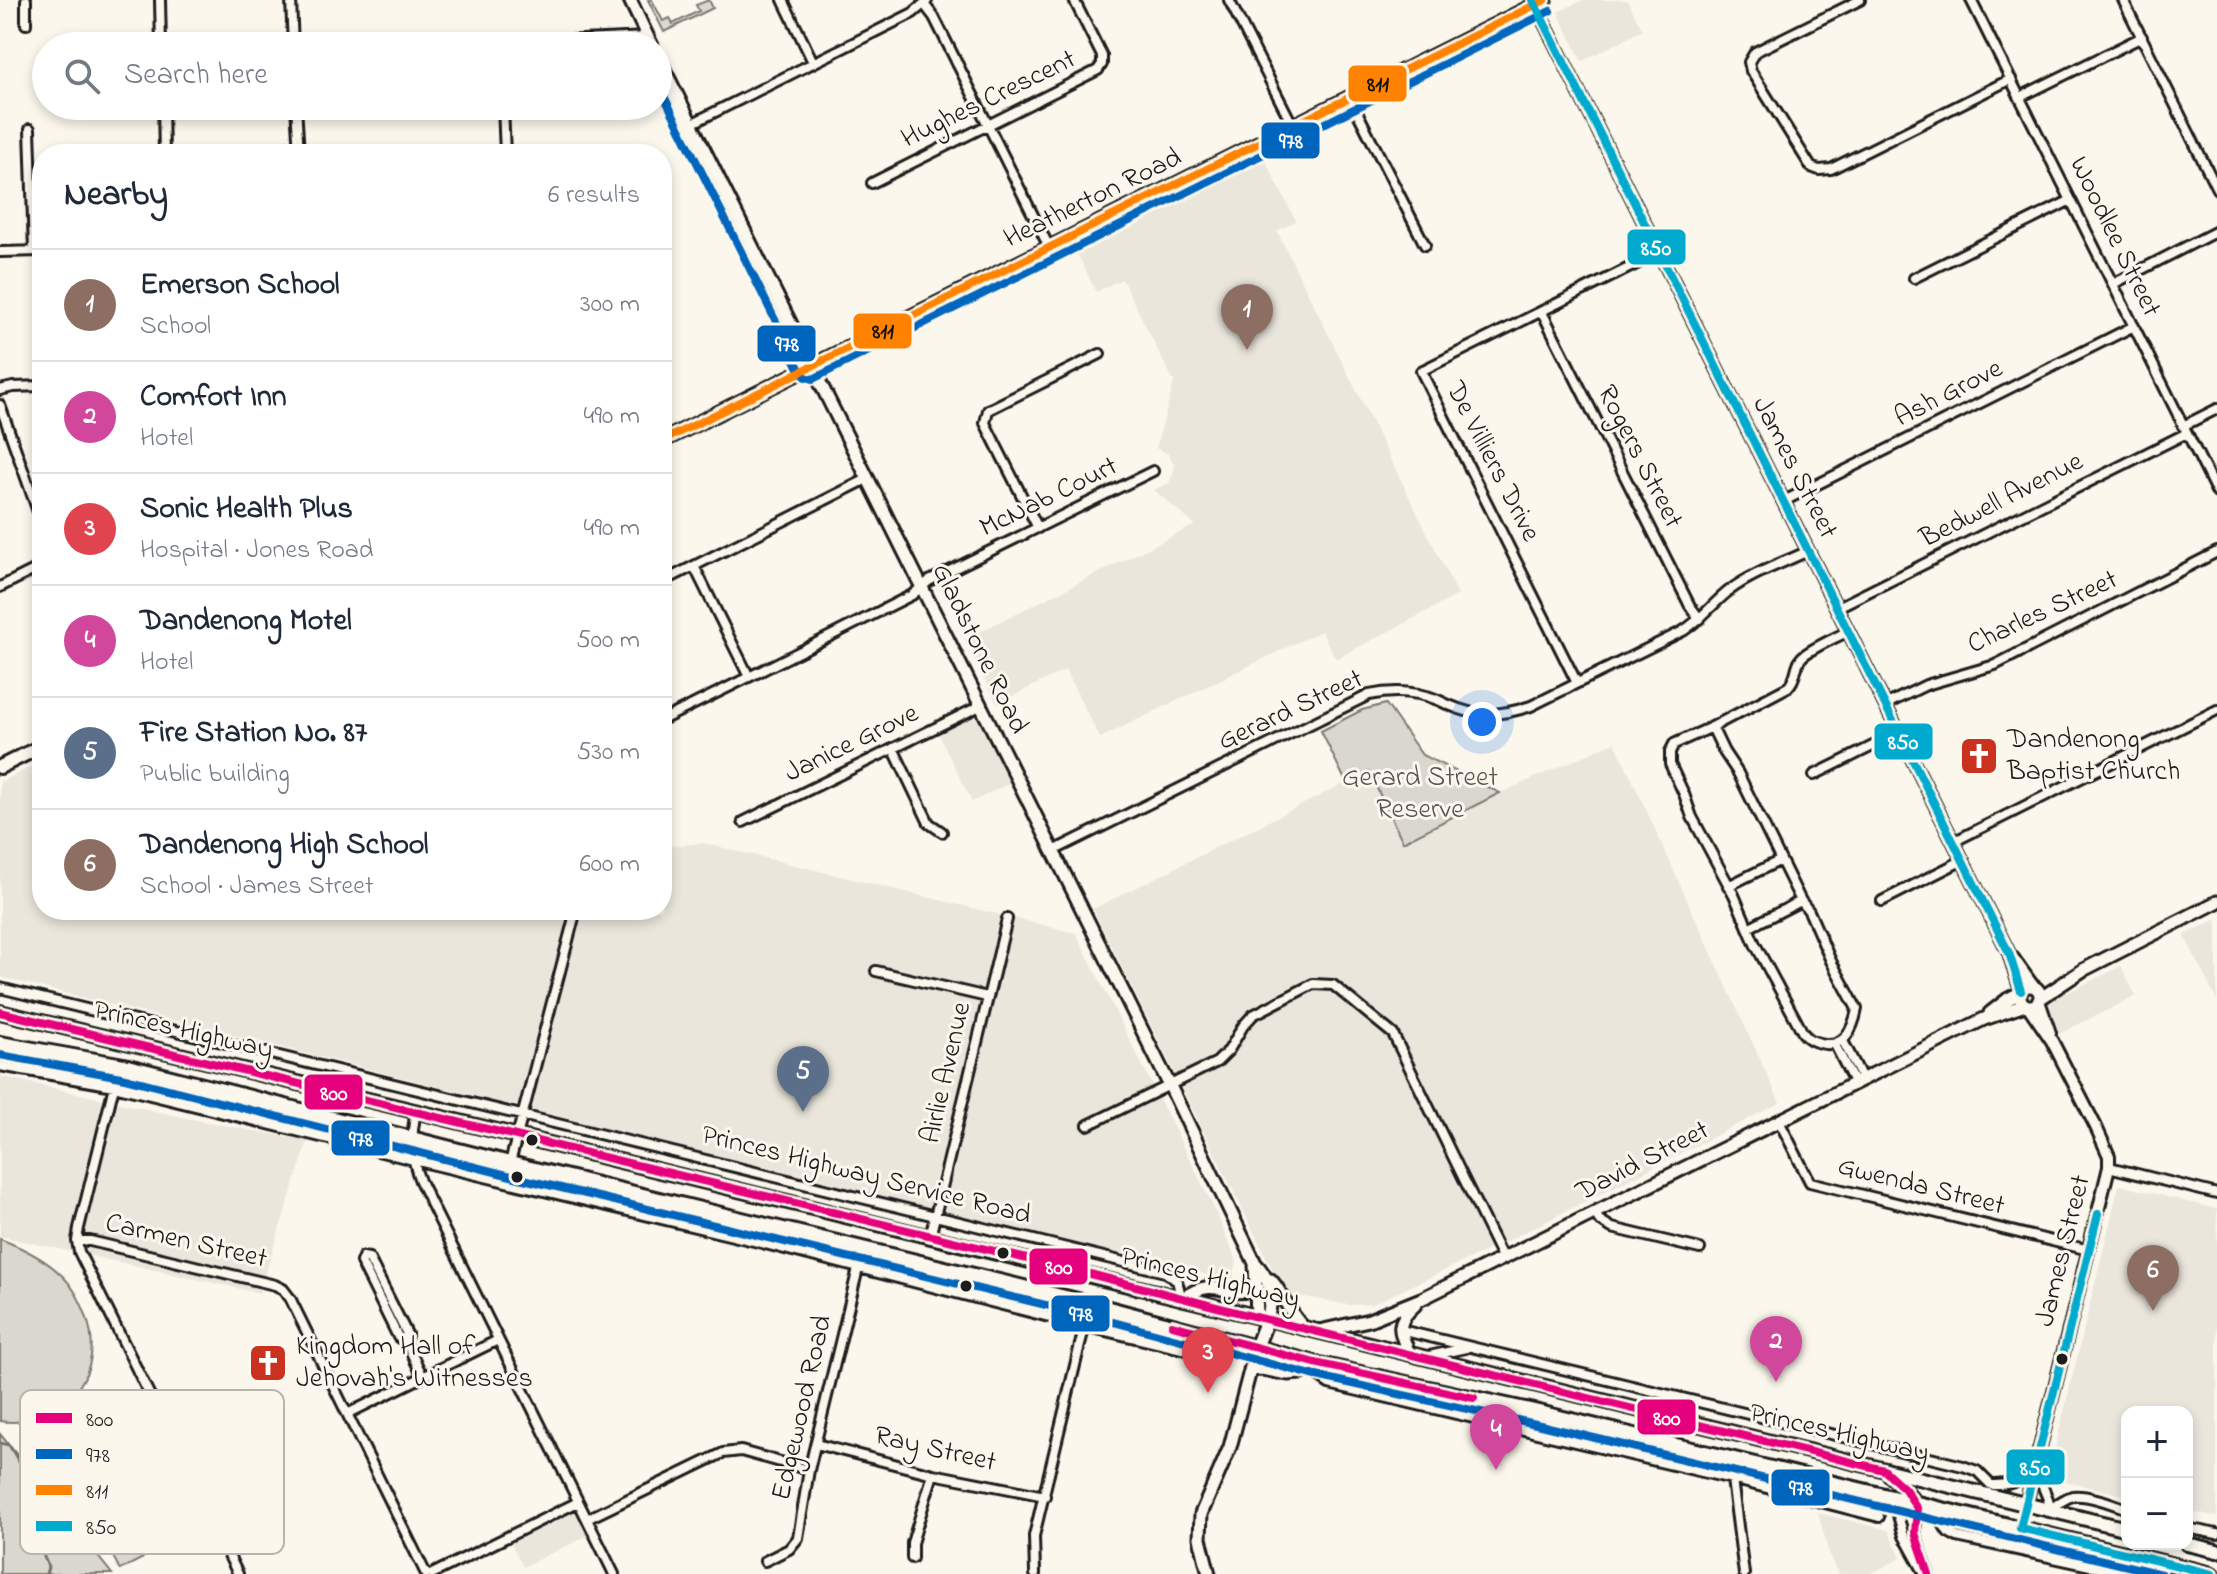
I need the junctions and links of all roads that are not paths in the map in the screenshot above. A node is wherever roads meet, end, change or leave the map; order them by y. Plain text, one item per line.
1 (26, 0) edge
2 (160, 0) edge
3 (291, 0) edge
4 (630, 0) edge
5 (783, 0) edge
6 (1074, 0) edge
7 (1229, 0) edge
8 (1860, 0) edge
9 (1971, 0) edge
10 (2123, 0) edge
11 (926, 2) edge
12 (1538, 2) edge
13 (26, 24) dead end
14 (161, 32) edge
15 (292, 32) edge
16 (645, 32) edge
17 (2142, 37) junction
18 (813, 62) junction
19 (2011, 79) junction
20 (672, 85) edge
21 (2020, 97) junction
22 (1350, 98) junction
23 (163, 120) edge
24 (297, 120) edge
25 (504, 120) edge
26 (691, 124) junction
27 (989, 125) junction
28 (1293, 126) junction
29 (30, 129) dead end
30 (164, 144) edge
31 (298, 144) edge
32 (505, 144) edge
33 (32, 160) edge
34 (872, 183) dead end
35 (2217, 189) edge
36 (2071, 200) junction
37 (2217, 231) edge
38 (1425, 245) dead end
39 (1049, 247) junction
40 (32, 251) edge
41 (0, 252) edge
42 (1659, 253) junction
43 (1914, 278) dead end
44 (2113, 284) junction
45 (1542, 312) junction
46 (2134, 326) junction
47 (1100, 354) dead end
48 (812, 367) junction
49 (32, 386) edge
50 (0, 390) edge
51 (0, 405) edge
52 (2217, 409) edge
53 (2185, 429) junction
54 (672, 436) edge
55 (1153, 471) dead end
56 (867, 479) junction
57 (2217, 493) edge
58 (32, 495) edge
59 (1784, 501) junction
60 (1038, 528) junction
61 (1808, 551) junction
62 (2217, 552) edge
63 (694, 566) junction
64 (32, 571) edge
65 (672, 577) edge
66 (0, 587) edge
67 (922, 587) junction
68 (1836, 608) junction
69 (1700, 619) junction
70 (1848, 631) junction
71 (749, 677) junction
72 (1577, 683) junction
73 (1885, 705) junction
74 (980, 706) junction
75 (2217, 710) edge
76 (672, 715) edge
77 (1712, 727) junction
78 (1899, 733) junction
79 (893, 748) junction
80 (32, 751) edge
81 (1, 765) edge
82 (1814, 775) dead end
83 (743, 822) dead end
84 (942, 832) dead end
85 (1953, 842) junction
86 (1053, 851) junction
87 (1781, 860) junction
88 (1963, 860) junction
89 (1728, 886) junction
90 (1801, 901) junction
91 (1882, 901) dead end
92 (2217, 902) edge
93 (1007, 919) dead end
94 (573, 920) edge
95 (1748, 928) junction
96 (876, 971) dead end
97 (0, 988) edge
98 (2030, 996) junction
99 (987, 997) junction
100 (0, 1012) edge
101 (0, 1043) edge
102 (1839, 1043) junction
103 (0, 1066) edge
104 (1859, 1082) junction
105 (114, 1086) junction
106 (1170, 1086) junction
107 (416, 1111) junction
108 (523, 1117) junction
109 (1779, 1121) junction
110 (1088, 1125) dead end
111 (411, 1136) junction
112 (517, 1136) junction
113 (414, 1160) junction
114 (510, 1163) junction
115 (2109, 1167) junction
116 (2217, 1194) edge
117 (1595, 1213) junction
118 (936, 1215) junction
119 (774, 1226) junction
120 (930, 1237) junction
121 (77, 1241) junction
122 (754, 1241) junction
123 (863, 1248) junction
124 (1700, 1249) dead end
125 (2089, 1250) junction
126 (1503, 1259) junction
127 (1255, 1263) junction
128 (858, 1267) junction
129 (1265, 1274) junction
130 (1257, 1287) junction
131 (1182, 1299) junction
132 (1421, 1299) junction
133 (1090, 1303) junction
134 (1262, 1318) junction
135 (1084, 1326) junction
136 (1304, 1328) junction
137 (1401, 1330) junction
138 (1318, 1332) junction
139 (498, 1340) junction
140 (406, 1342) junction
141 (1236, 1343) junction
142 (1471, 1347) junction
143 (1256, 1348) junction
144 (1409, 1353) junction
145 (1424, 1357) junction
146 (1314, 1367) junction
147 (1250, 1370) junction
148 (423, 1377) junction
149 (147, 1390) edge
150 (1539, 1412) junction
151 (347, 1414) junction
152 (1518, 1430) junction
153 (816, 1444) junction
154 (1736, 1461) junction
155 (809, 1470) junction
156 (1884, 1470) junction
157 (2036, 1470) junction
158 (933, 1474) junction
159 (1732, 1479) junction
160 (1991, 1485) junction
161 (1960, 1488) junction
162 (1880, 1495) junction
163 (1045, 1496) junction
164 (578, 1502) junction
165 (1914, 1503) junction
166 (2026, 1504) junction
167 (1843, 1506) junction
168 (2121, 1507) edge
169 (1933, 1508) junction
170 (2050, 1510) junction
171 (1879, 1517) dead end
172 (587, 1519) junction
173 (2020, 1528) junction
174 (2121, 1528) edge
175 (2193, 1529) edge
176 (2217, 1534) edge
177 (2193, 1545) edge
178 (2217, 1551) edge
179 (228, 1554) edge
180 (912, 1558) dead end
181 (765, 1561) dead end
182 (1920, 1561) junction
183 (238, 1574) edge
184 (426, 1574) edge
185 (432, 1574) edge
186 (614, 1574) edge
187 (1035, 1574) edge
188 (1209, 1574) edge
189 (1744, 1574) edge
190 (1927, 1574) edge
191 (2127, 1574) edge
192 (2212, 1574) edge

1 - 13 street
2 - 14 street
3 - 15 street
4 - 16 main road
5 - 18 street
6 - 27 street, Hughes Crescent
7 - 28 street
8 - 19 street
9 - 19 street, Woodlee Street
10 - 17 street
11 - 18 street
11 - 27 street
12 - 22 main road, Heatherton Road
12 - 42 street, James Street
17 - 21 street
17 - 35 street
18 - 26 street
19 - 21 street, Woodlee Street
20 - 26 main road, Gladstone Road
21 - 36 street, Woodlee Street
22 - 28 main road, Heatherton Road
22 - 38 street
23 - 30 street
24 - 31 street
25 - 32 street
26 - 48 main road, Gladstone Road
27 - 34 street, Hughes Crescent
27 - 39 street
28 - 39 main road, Heatherton Road
29 - 33 street
36 - 43 street
36 - 44 street, Woodlee Street
37 - 44 street
39 - 48 main road, Heatherton Road
40 - 41 street
42 - 45 street, De Villiers Drive
42 - 59 street, James Street
44 - 46 street, Woodlee Street
45 - 69 street, Rogers Street
45 - 72 street, De Villiers Drive
46 - 53 street, Woodlee Street
46 - 59 street, Ash Grove
47 - 60 street
48 - 54 main road, Heatherton Road
48 - 56 main road, Gladstone Road
49 - 50 street
51 - 58 street
52 - 53 street, Bedwell Avenue
53 - 57 street, Woodlee Street
53 - 68 street, Bedwell Avenue
55 - 60 street, McNab Court
56 - 63 street
56 - 67 main road, Gladstone Road
59 - 61 street, James Street
60 - 67 street, McNab Court
61 - 68 street, James Street
61 - 69 street, Gerard Street
62 - 73 street, Charles Street
63 - 65 street
63 - 71 street
64 - 66 street
67 - 71 street, McNab Court
67 - 74 main road, Gladstone Road
68 - 70 street, James Street
69 - 72 street, Gerard Street
70 - 73 street, James Street
70 - 77 street
71 - 76 street, McNab Court
72 - 86 street, Gerard Street
73 - 78 street, James Street
74 - 79 street, Janice Grove
74 - 86 main road, Gladstone Road
75 - 85 street
77 - 87 street
77 - 89 street
78 - 82 street
78 - 85 street, James Street
79 - 83 street, Janice Grove
79 - 84 street
80 - 81 main road
85 - 88 street, James Street
86 - 106 main road, Gladstone Road
87 - 89 street
87 - 90 street
88 - 91 street
88 - 98 street, James Street
89 - 95 street
90 - 95 street
90 - 102 street
92 - 98 main road, David Street
93 - 99 street, Airlie Avenue
94 - 108 street
95 - 102 street
96 - 99 street
97 - 108 street, Princes Highway
98 - 104 main road, David Street
98 - 115 street, James Street
99 - 118 street, Airlie Avenue
100 - 107 main road, Princes Highway
101 - 111 main road, Princes Highway
102 - 104 street
103 - 105 street, Princes Highway
104 - 109 main road, David Street
105 - 113 street, Princes Highway
105 - 121 street
106 - 110 street
106 - 126 street
106 - 127 main road, Gladstone Road
107 - 111 street
107 - 112 main road, Princes Highway
108 - 112 street
108 - 118 street, Princes Highway Service Road
109 - 117 main road, David Street
109 - 125 street, Gwenda Street
111 - 113 street
111 - 114 main road, Princes Highway
112 - 114 street
112 - 120 main road, Princes Highway
113 - 122 street, Princes Highway
113 - 139 street
114 - 119 main road, Princes Highway
115 - 116 street
115 - 125 street, James Street
117 - 124 street
117 - 126 main road, David Street
118 - 120 street, Airlie Avenue
118 - 131 street, Princes Highway Service Road
119 - 122 street
119 - 123 main road, Princes Highway
120 - 131 main road, Princes Highway
121 - 149 street
121 - 151 street, Carmen Street
122 - 128 street, Princes Highway
123 - 128 street, Edgewood Road
123 - 133 main road, Princes Highway
125 - 157 street, James Street
126 - 132 main road, David Street
127 - 129 main road, Gladstone Road
127 - 130 main road, Gladstone Road
128 - 135 street, Princes Highway
128 - 153 street, Edgewood Road
129 - 134 main road
129 - 136 main road, Gladstone Road
130 - 131 main road
130 - 134 main road, Gladstone Road
131 - 134 main road, Princes Highway
132 - 137 main road
132 - 138 main road, David Street
133 - 135 street
133 - 141 main road, Princes Highway
134 - 136 main road, Princes Highway
134 - 143 main road
135 - 141 street, Princes Highway
135 - 163 street
136 - 138 main road, Princes Highway
137 - 142 street
137 - 144 main road
138 - 144 main road, Princes Highway
139 - 148 street
139 - 164 street
140 - 140 street
140 - 148 street
141 - 143 main road, Princes Highway
142 - 145 street
142 - 160 street
143 - 146 main road, Princes Highway
143 - 147 main road
144 - 145 main road, Princes Highway
145 - 156 main road, Princes Highway
146 - 147 main road
146 - 150 main road, Princes Highway
146 - 152 street
147 - 188 main road
148 - 151 street
150 - 152 street
150 - 154 main road, Princes Highway
151 - 184 street
152 - 159 street
153 - 155 street, Edgewood Road
153 - 158 street, Ray Street
154 - 159 street
154 - 162 main road, Princes Highway
155 - 172 street
155 - 181 street, Edgewood Road
156 - 161 main road, Princes Highway
156 - 165 main road
157 - 160 street
157 - 166 street, James Street
157 - 170 street
158 - 163 street, Ray Street
158 - 180 street
159 - 167 street
159 - 189 street
160 - 161 street
161 - 166 main road, Princes Highway
162 - 165 main road, Princes Highway
162 - 167 street
162 - 182 street
163 - 187 street
164 - 172 street
164 - 185 street
165 - 169 main road, Princes Highway
165 - 182 street
166 - 170 main road, Princes Highway
166 - 173 main road, James Street
167 - 171 street
168 - 170 street
169 - 173 main road, Princes Highway
169 - 191 street, Princes Highway
170 - 174 main road, Princes Highway
172 - 186 street
173 - 192 main road, Princes Highway
175 - 176 street
177 - 178 main road
179 - 183 street
182 - 190 street

